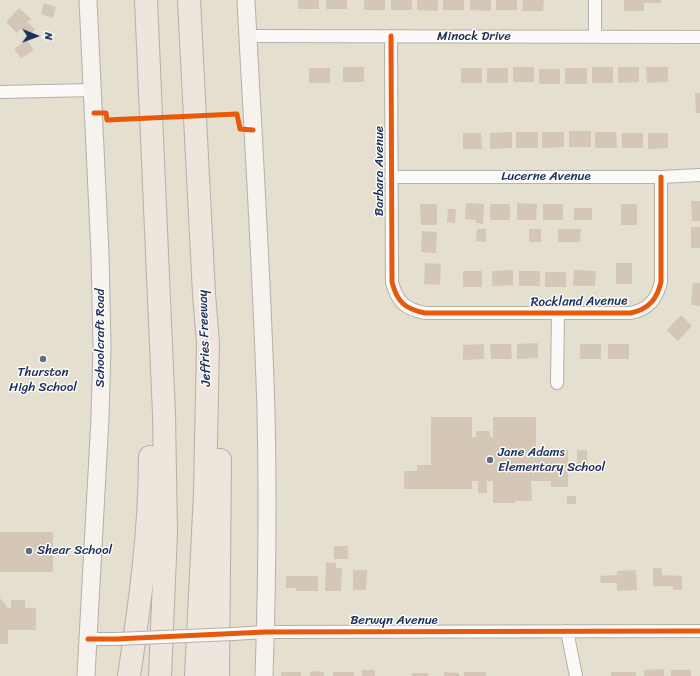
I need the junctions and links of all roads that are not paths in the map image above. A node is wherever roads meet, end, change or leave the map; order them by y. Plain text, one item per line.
1 (88, 0) edge
2 (146, 0) edge
3 (189, 0) edge
4 (246, 0) edge
5 (595, 0) edge
6 (248, 36) junction
7 (391, 36) junction
8 (595, 37) junction
9 (700, 37) edge
10 (92, 90) junction
11 (0, 92) edge
12 (153, 148) junction
13 (700, 175) edge
14 (391, 177) junction
15 (662, 177) junction
16 (402, 303) joint
17 (558, 314) junction
18 (208, 344) junction
19 (557, 383) dead end
20 (700, 631) edge
21 (265, 632) junction
22 (567, 632) junction
23 (88, 639) junction
24 (86, 676) edge
25 (129, 676) edge
26 (160, 676) edge
27 (196, 676) edge
28 (218, 676) edge
29 (264, 676) edge
30 (576, 676) edge

1 - 10 main road, Schoolcraft Road
2 - 12 highway
3 - 18 highway, Jeffries Freeway
4 - 6 main road
5 - 8 street
6 - 7 street, Minock Drive
6 - 21 main road
7 - 8 street, Minock Drive
7 - 14 street, Barbara Avenue
8 - 9 street, Minock Drive
10 - 11 street
10 - 23 main road, Schoolcraft Road
12 - 25 highway
12 - 26 highway
13 - 15 street, Lucerne Avenue
14 - 15 street, Lucerne Avenue
14 - 16 street, Barbara Avenue
15 - 17 street, Rockland Avenue
16 - 17 street, Rockland Avenue
17 - 19 street
18 - 27 highway, Jeffries Freeway
18 - 28 highway
20 - 22 street, Berwyn Avenue
21 - 22 street, Berwyn Avenue
21 - 23 street, Berwyn Avenue, bridge
21 - 29 main road
22 - 30 street
23 - 24 main road, Schoolcraft Road

